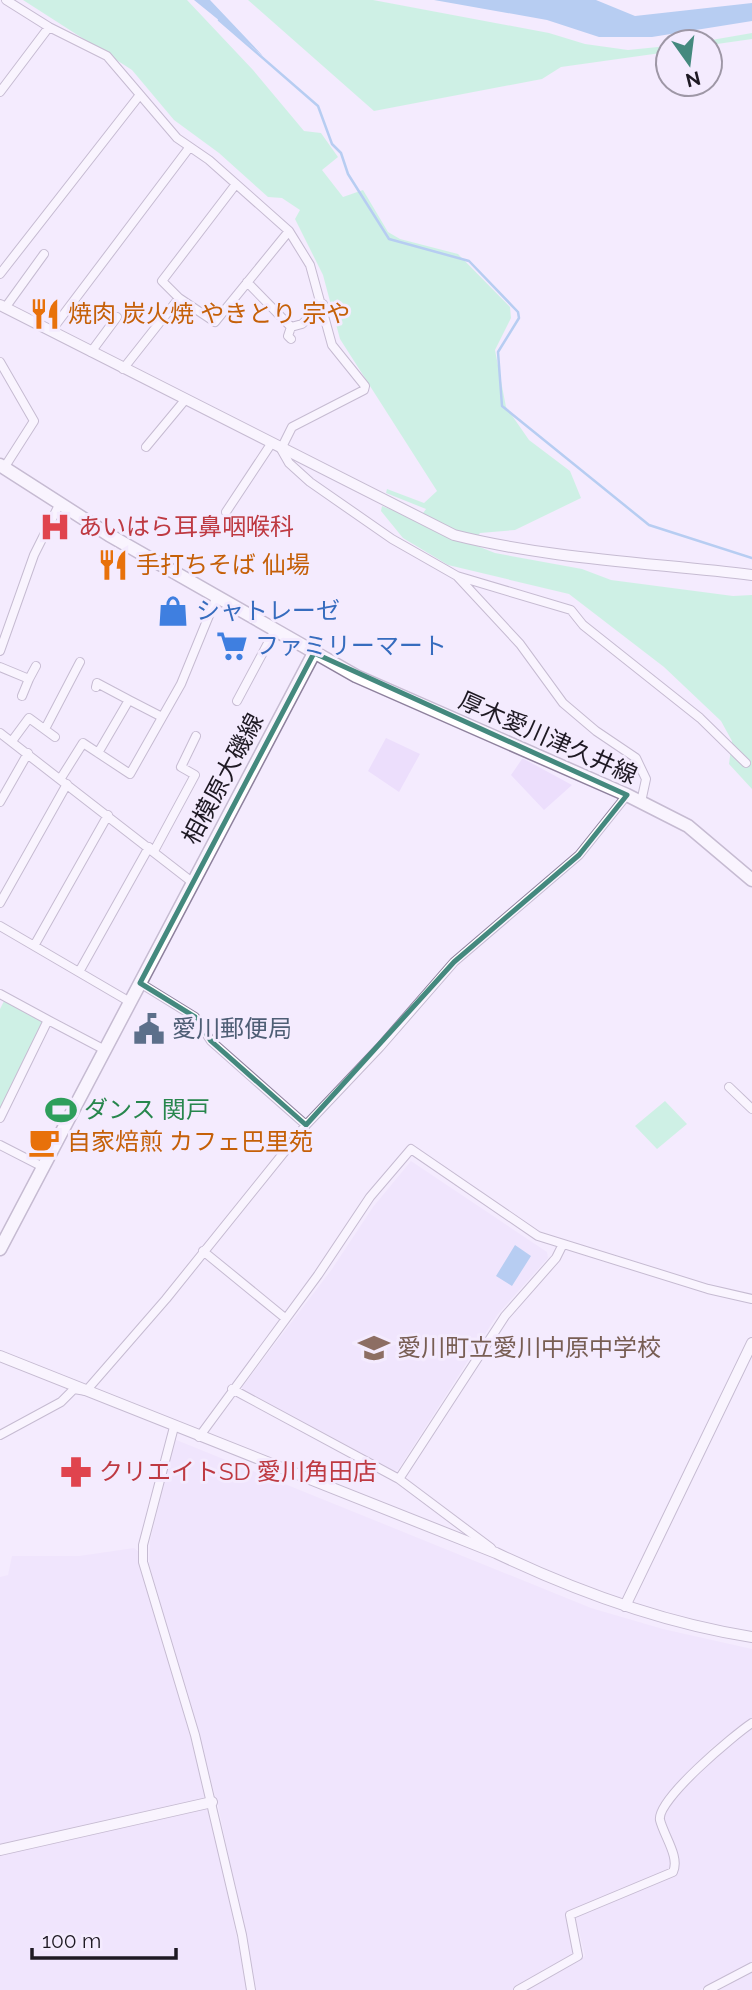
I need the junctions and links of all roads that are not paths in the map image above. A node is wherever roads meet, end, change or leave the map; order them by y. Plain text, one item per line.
1 (6, 0) edge
2 (49, 27) junction
3 (0, 92) edge
4 (139, 96) junction
5 (189, 148) junction
6 (236, 184) junction
7 (289, 231) junction
8 (44, 254) dead end
9 (0, 275) edge
10 (247, 282) junction
11 (179, 298) junction
12 (323, 304) junction
13 (2, 307) edge
14 (117, 317) dead end
15 (291, 327) junction
16 (51, 331) junction
17 (291, 339) dead end
18 (92, 352) junction
19 (0, 362) edge
20 (123, 369) junction
21 (185, 400) junction
22 (152, 444) dead end
23 (271, 444) junction
24 (281, 449) junction
25 (2, 467) edge
26 (59, 505) junction
27 (226, 512) dead end
28 (752, 575) edge
29 (457, 576) junction
30 (216, 596) junction
31 (275, 630) junction
32 (0, 651) edge
33 (314, 653) junction
34 (80, 662) dead end
35 (36, 666) dead end
36 (0, 667) edge
37 (29, 679) junction
38 (97, 683) dead end
39 (22, 696) dead end
40 (129, 700) junction
41 (237, 701) dead end
42 (162, 717) junction
43 (45, 729) junction
44 (0, 733) edge
45 (197, 736) dead end
46 (55, 737) dead end
47 (12, 741) junction
48 (28, 753) junction
49 (98, 753) junction
50 (746, 764) dead end
51 (64, 781) junction
52 (627, 795) junction
53 (0, 802) edge
54 (641, 802) junction
55 (108, 815) junction
56 (152, 849) junction
57 (752, 880) edge
58 (192, 882) junction
59 (0, 903) edge
60 (0, 926) edge
61 (34, 946) junction
62 (79, 972) junction
63 (140, 983) junction
64 (1, 997) edge
65 (130, 1002) junction
66 (48, 1020) junction
67 (105, 1050) junction
68 (729, 1087) dead end
69 (752, 1108) edge
70 (0, 1118) edge
71 (306, 1125) junction
72 (0, 1145) edge
73 (43, 1167) junction
74 (562, 1246) junction
75 (0, 1247) edge
76 (203, 1251) junction
77 (752, 1299) edge
78 (285, 1318) junction
79 (752, 1343) edge
80 (0, 1356) edge
81 (232, 1389) junction
82 (86, 1391) junction
83 (174, 1427) junction
84 (0, 1435) edge
85 (199, 1437) junction
86 (400, 1479) junction
87 (496, 1553) junction
88 (625, 1606) junction
89 (752, 1637) edge
90 (752, 1723) edge
91 (212, 1802) junction
92 (0, 1850) edge
93 (752, 1967) edge
94 (251, 1990) edge
95 (519, 1990) edge
96 (708, 1990) edge

1 - 2 street
2 - 3 street
2 - 4 street
4 - 5 street
4 - 9 street
5 - 6 street
5 - 16 street
6 - 7 street
6 - 11 street
7 - 10 street
7 - 12 street
8 - 13 street
10 - 11 street
10 - 15 street
11 - 20 street
12 - 15 street
12 - 24 street
13 - 16 street
14 - 18 street
15 - 17 street
16 - 18 street
18 - 20 street
19 - 25 street
20 - 21 street
21 - 22 street
21 - 23 street
23 - 24 street
23 - 27 street
24 - 28 street
24 - 29 street
25 - 26 main road
26 - 30 main road
26 - 32 street
29 - 50 street
29 - 54 street
30 - 31 main road
30 - 42 street
31 - 33 main road
31 - 41 street
33 - 52 main road, 厚木愛川津久井線
33 - 58 main road, 相模原大磯線
34 - 43 street
35 - 37 street
36 - 37 street
37 - 39 street
38 - 40 street
40 - 42 street
40 - 49 street
42 - 49 street
43 - 46 street
43 - 47 street
44 - 47 street
45 - 56 street
47 - 48 street
48 - 51 street
48 - 53 street
49 - 51 street
51 - 55 street
51 - 59 street
52 - 54 main road, 厚木愛川津久井線
52 - 71 street
54 - 57 main road, 厚木愛川津久井線
55 - 56 street
55 - 61 street
56 - 58 street
56 - 62 street
58 - 63 main road, 相模原大磯線
60 - 61 street
61 - 62 street
62 - 65 street
63 - 65 main road, 相模原大磯線
63 - 71 street
64 - 66 street
65 - 67 main road, 相模原大磯線
66 - 67 street
66 - 70 street
67 - 73 main road, 相模原大磯線
68 - 69 street
71 - 76 street
72 - 73 street
73 - 75 main road, 相模原大磯線
74 - 77 street
74 - 78 street
74 - 86 street
76 - 78 street
76 - 82 street
78 - 81 street
79 - 88 street
80 - 82 street
81 - 85 street
81 - 86 street
82 - 83 street
82 - 84 street
83 - 85 street
83 - 91 street
85 - 87 street
86 - 87 street
87 - 88 street
88 - 89 street
90 - 95 street
91 - 92 street
91 - 94 street
93 - 96 street

